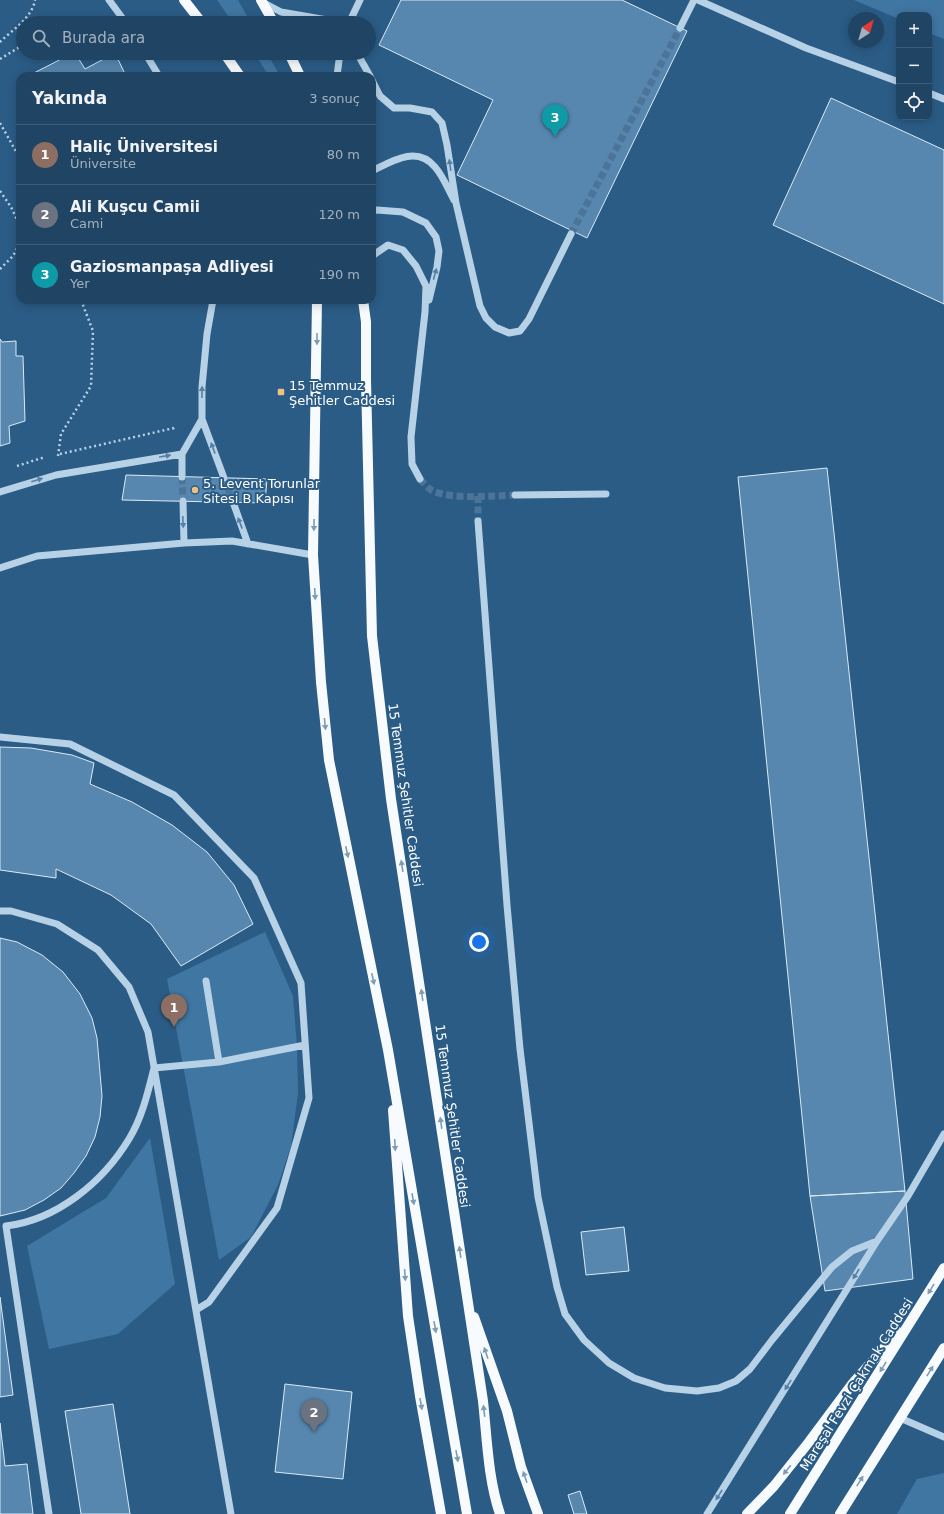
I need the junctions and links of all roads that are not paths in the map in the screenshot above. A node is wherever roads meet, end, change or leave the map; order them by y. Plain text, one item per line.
1 (109, 0) edge
2 (184, 0) edge
3 (360, 0) edge
4 (694, 0) edge
5 (698, 0) edge
6 (261, 1) edge
7 (121, 16) edge
8 (197, 16) edge
9 (270, 16) edge
10 (304, 16) edge
11 (353, 16) edge
12 (680, 28) tunnel mouth
13 (149, 60) edge
14 (229, 60) edge
15 (292, 60) edge
16 (339, 60) edge
17 (362, 60) edge
18 (156, 72) edge
19 (237, 72) edge
20 (298, 72) edge
21 (338, 72) edge
22 (368, 72) edge
23 (896, 81) edge
24 (376, 88) edge
25 (932, 94) edge
26 (944, 99) edge
27 (376, 169) edge
28 (456, 203) junction
29 (376, 210) edge
30 (571, 234) tunnel mouth
31 (376, 254) edge
32 (212, 304) edge
33 (317, 304) edge
34 (364, 304) edge
35 (425, 312) junction
36 (202, 419) junction
37 (182, 454) junction
38 (182, 477) tunnel mouth
39 (224, 478) tunnel mouth
40 (420, 479) tunnel mouth
41 (0, 492) edge
42 (606, 494) dead end
43 (515, 496) tunnel mouth
44 (183, 502) tunnel mouth
45 (233, 502) tunnel mouth
46 (478, 521) tunnel mouth
47 (184, 543) junction
48 (248, 544) junction
49 (313, 555) junction
50 (0, 568) edge
51 (0, 737) edge
52 (0, 911) edge
53 (206, 981) dead end
54 (305, 1045) junction
55 (388, 1050) junction
56 (219, 1062) junction
57 (154, 1068) junction
58 (944, 1134) edge
59 (877, 1241) junction
60 (944, 1268) edge
61 (465, 1291) junction
62 (196, 1310) junction
63 (918, 1310) junction
64 (944, 1348) edge
65 (900, 1418) junction
66 (944, 1437) edge
67 (49, 1514) edge
68 (231, 1514) edge
69 (441, 1514) edge
70 (467, 1514) edge
71 (500, 1514) edge
72 (538, 1514) edge
73 (707, 1514) edge
74 (747, 1514) edge
75 (790, 1514) edge
76 (840, 1514) edge

1 - 7 street
2 - 8 main road
3 - 11 street
4 - 12 street
5 - 23 street
6 - 9 main road
6 - 10 street
13 - 18 street
14 - 19 main road
15 - 20 main road
16 - 21 street
17 - 22 street
28 -> 24 street
25 - 26 street
27 - 28 street
28 - 30 street
35 -> 29 street
31 - 35 street
36 -> 32 street
33 -> 49 main road
61 -> 34 main road, 15 Temmuz Şehitler Caddesi
35 - 40 street
36 - 37 street
39 -> 36 street
37 - 38 street
41 -> 37 street
42 - 43 street
44 -> 47 street
48 -> 45 street
46 - 59 street
47 - 48 street
47 - 50 street
48 - 49 street
49 -> 55 main road
51 - 54 street
52 - 57 street
53 - 56 street
54 - 56 street
54 - 62 street
55 -> 69 main road
55 -> 70 main road
56 - 57 street
57 - 62 street
57 - 67 street
58 - 59 street
59 -> 73 street
60 -> 63 main road, Mareşal Fevzi Çakmak Caddesi
71 -> 61 main road
72 -> 61 main road
62 - 68 street
63 -> 74 main road
63 -> 75 main road, Mareşal Fevzi Çakmak Caddesi
65 -> 64 main road
65 - 66 street
76 -> 65 main road

